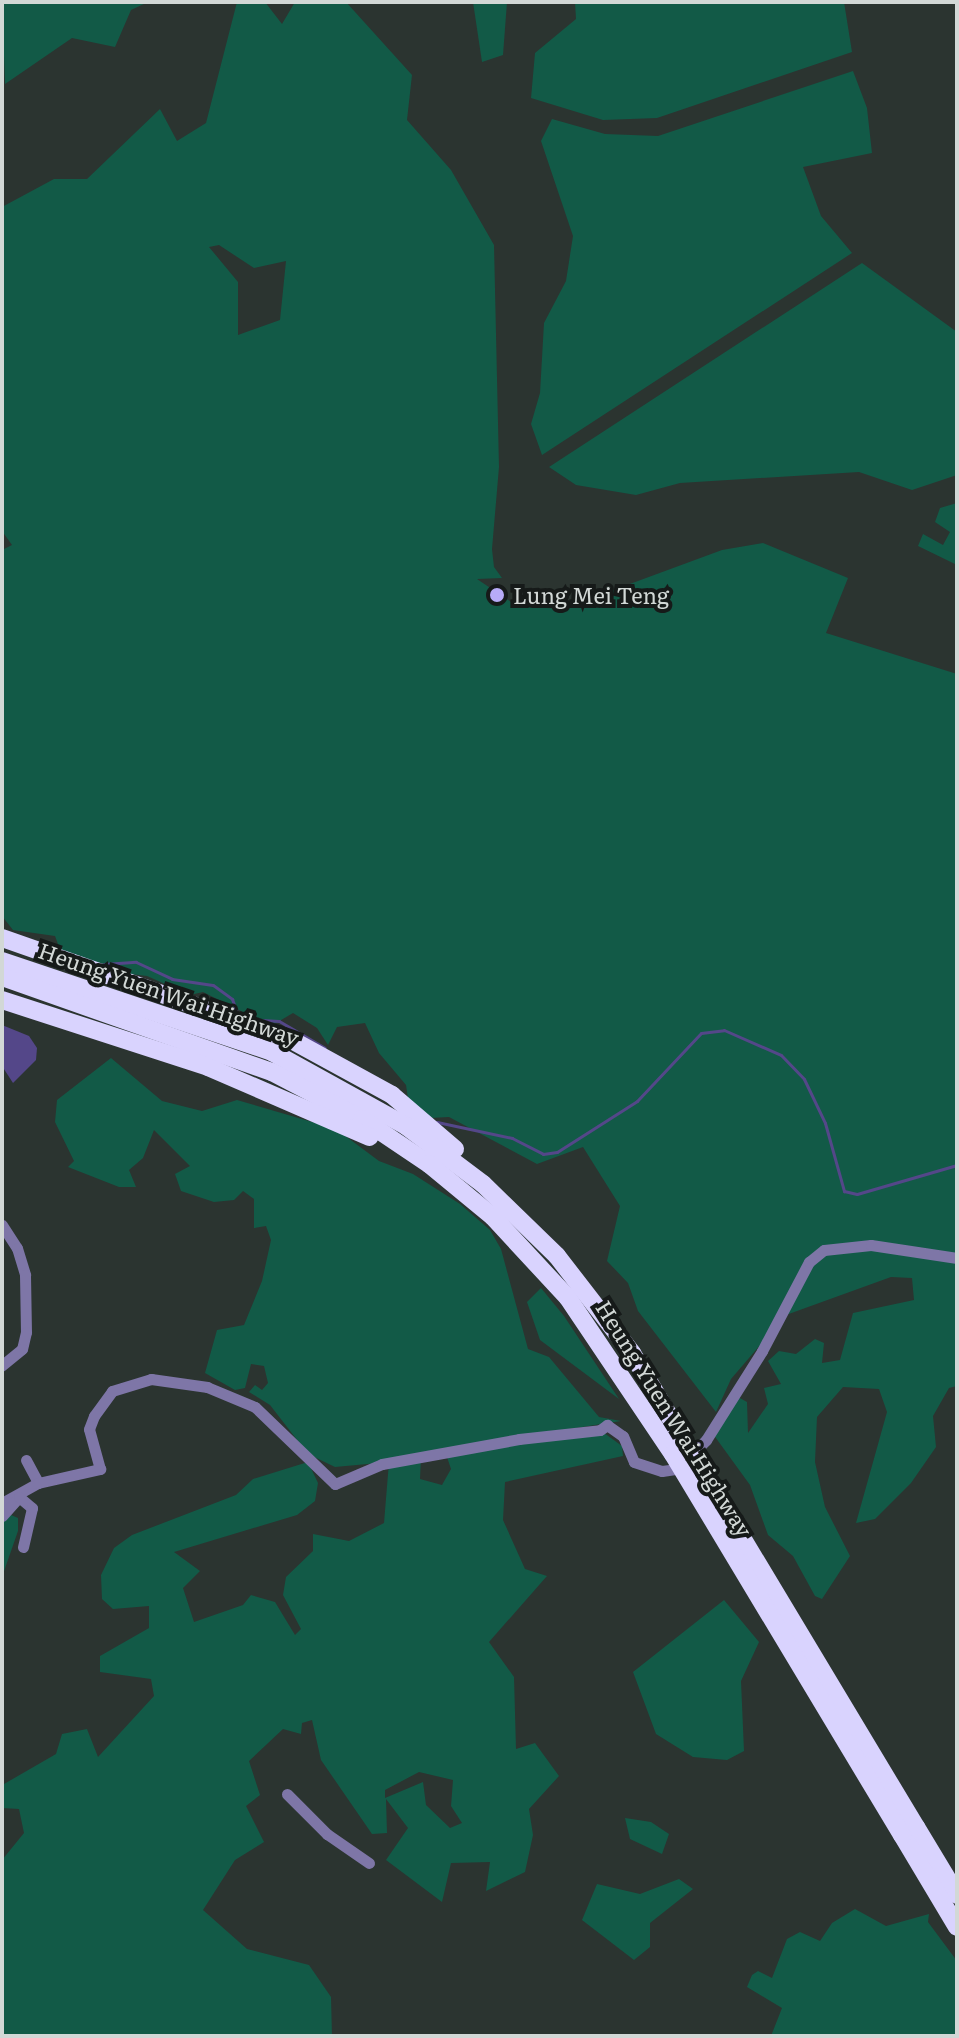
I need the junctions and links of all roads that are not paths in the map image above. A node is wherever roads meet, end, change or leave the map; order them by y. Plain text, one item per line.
1 (2, 938) edge
2 (2, 961) edge
3 (2, 977) edge
4 (2, 1000) edge
5 (434, 1155) junction
6 (2, 1225) edge
7 (957, 1258) edge
8 (2, 1365) edge
9 (680, 1450) junction
10 (26, 1460) dead end
11 (38, 1483) junction
12 (19, 1497) junction
13 (2, 1503) edge
14 (2, 1516) edge
15 (23, 1547) dead end
16 (287, 1794) dead end
17 (909, 1831) junction
18 (369, 1863) dead end
19 (957, 1895) edge
20 (957, 1927) edge

1 - 5 highway
2 - 5 highway, Heung Yuen Wai Highway
3 - 5 highway, Heung Yuen Wai Highway
4 - 5 highway
5 - 9 highway, Heung Yuen Wai Highway
5 - 9 highway, Heung Yuen Wai Highway
6 - 8 street
7 - 11 street
9 - 17 highway, Heung Yuen Wai Highway, bridge
10 - 11 street
11 - 12 street
12 - 13 street
12 - 14 street
12 - 15 street
16 - 18 street
17 - 19 highway, Heung Yuen Wai Highway
17 - 20 highway, Heung Yuen Wai Highway

